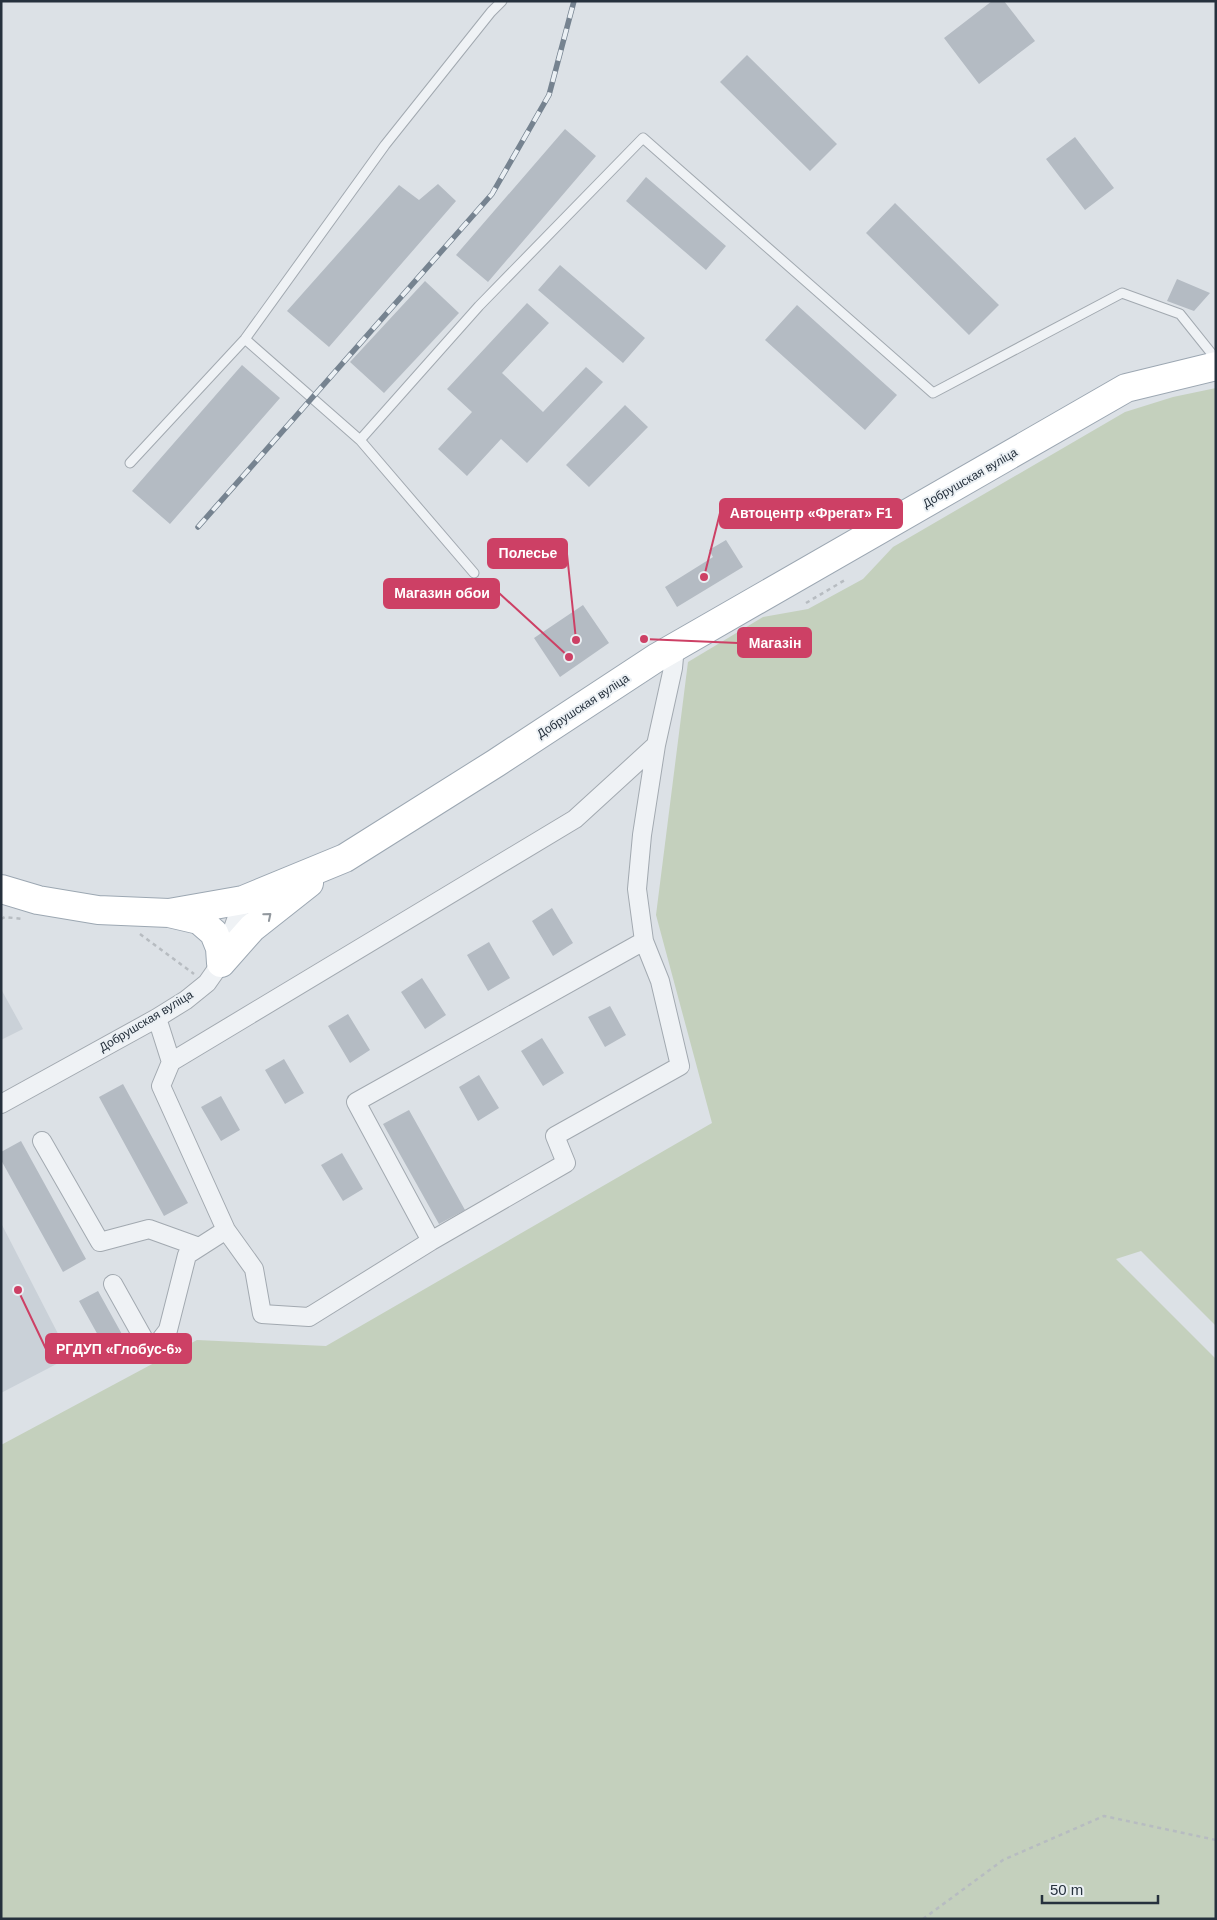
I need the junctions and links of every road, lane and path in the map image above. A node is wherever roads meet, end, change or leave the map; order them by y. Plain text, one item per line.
1 (502, 1) edge
2 (245, 339) junction
3 (1216, 359) edge
4 (1216, 366) edge
5 (360, 440) junction
6 (130, 463) dead end
7 (474, 572) dead end
8 (845, 580) dead end
9 (806, 603) dead end
10 (675, 648) junction
11 (656, 745) junction
12 (345, 858) junction
13 (2, 891) edge
14 (243, 900) junction
15 (168, 913) junction
16 (1, 919) edge
17 (24, 919) dead end
18 (135, 930) dead end
19 (644, 941) junction
20 (222, 962) junction
21 (197, 976) dead end
22 (157, 1018) junction
23 (171, 1062) junction
24 (1, 1104) edge
25 (42, 1141) dead end
26 (226, 1230) junction
27 (431, 1241) junction
28 (199, 1247) junction
29 (113, 1284) dead end
30 (1216, 1840) edge
31 (923, 1919) edge

1 - 2 lane
2 - 5 lane
2 - 6 lane
3 - 5 lane
4 - 10 main road, Добрушская вуліца
5 - 7 lane
8 - 9 path
10 - 11 street
10 - 12 main road, Добрушская вуліца
11 - 19 street
11 - 23 street
12 - 14 main road, Добрушская вуліца
20 -> 12 main road
13 - 15 main road
14 - 15 main road
14 - 20 street, Добрушская вуліца
15 - 20 main road
16 - 17 path
18 - 21 path
19 - 27 street
19 - 27 street
20 - 22 street, Добрушская вуліца
22 - 23 street
22 - 24 street, Добрушская вуліца
23 - 26 street
25 - 28 street
26 - 27 street
26 - 28 street
28 - 29 street
30 - 31 path

